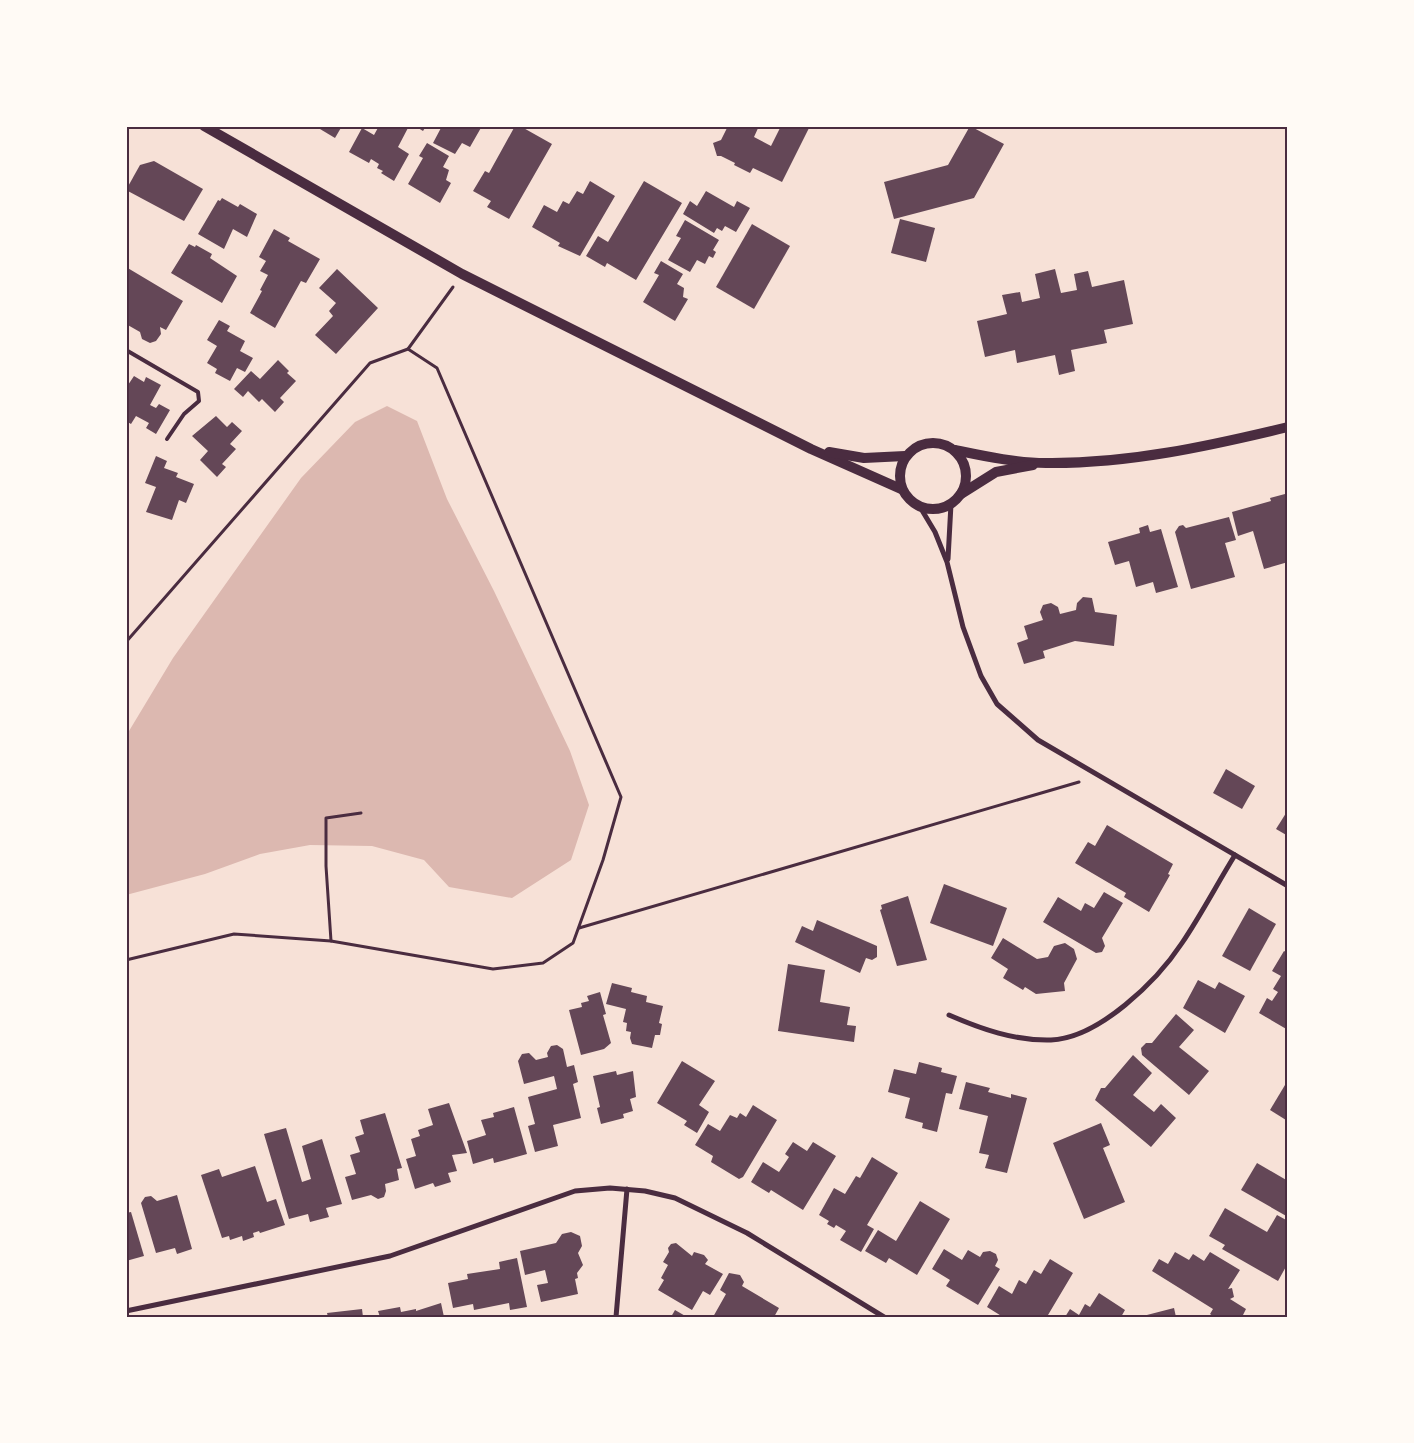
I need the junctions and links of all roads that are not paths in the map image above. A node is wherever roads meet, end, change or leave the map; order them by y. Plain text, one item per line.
1 (204, 126) edge
2 (126, 350) edge
3 (1288, 426) edge
4 (167, 439) dead end
5 (811, 449) junction
6 (955, 450) junction
7 (905, 456) junction
8 (1044, 463) junction
9 (901, 488) junction
10 (961, 494) junction
11 (951, 504) junction
12 (920, 507) junction
13 (948, 562) junction
14 (1235, 854) junction
15 (1288, 886) edge
16 (949, 1015) dead end
17 (627, 1190) junction
18 (126, 1311) edge
19 (616, 1317) edge
20 (884, 1317) edge

1 - 5 main road
2 - 4 lane
3 - 8 main road
5 - 7 main road
5 - 9 main road
6 - 7 main road
6 - 8 main road
6 - 10 main road
7 - 9 main road
8 - 10 main road
9 - 12 main road
10 - 11 main road
11 - 12 main road
11 - 13 street
12 - 13 street
13 - 14 street
14 - 15 street
14 - 16 street
17 - 18 street
17 - 19 street
17 - 20 street

